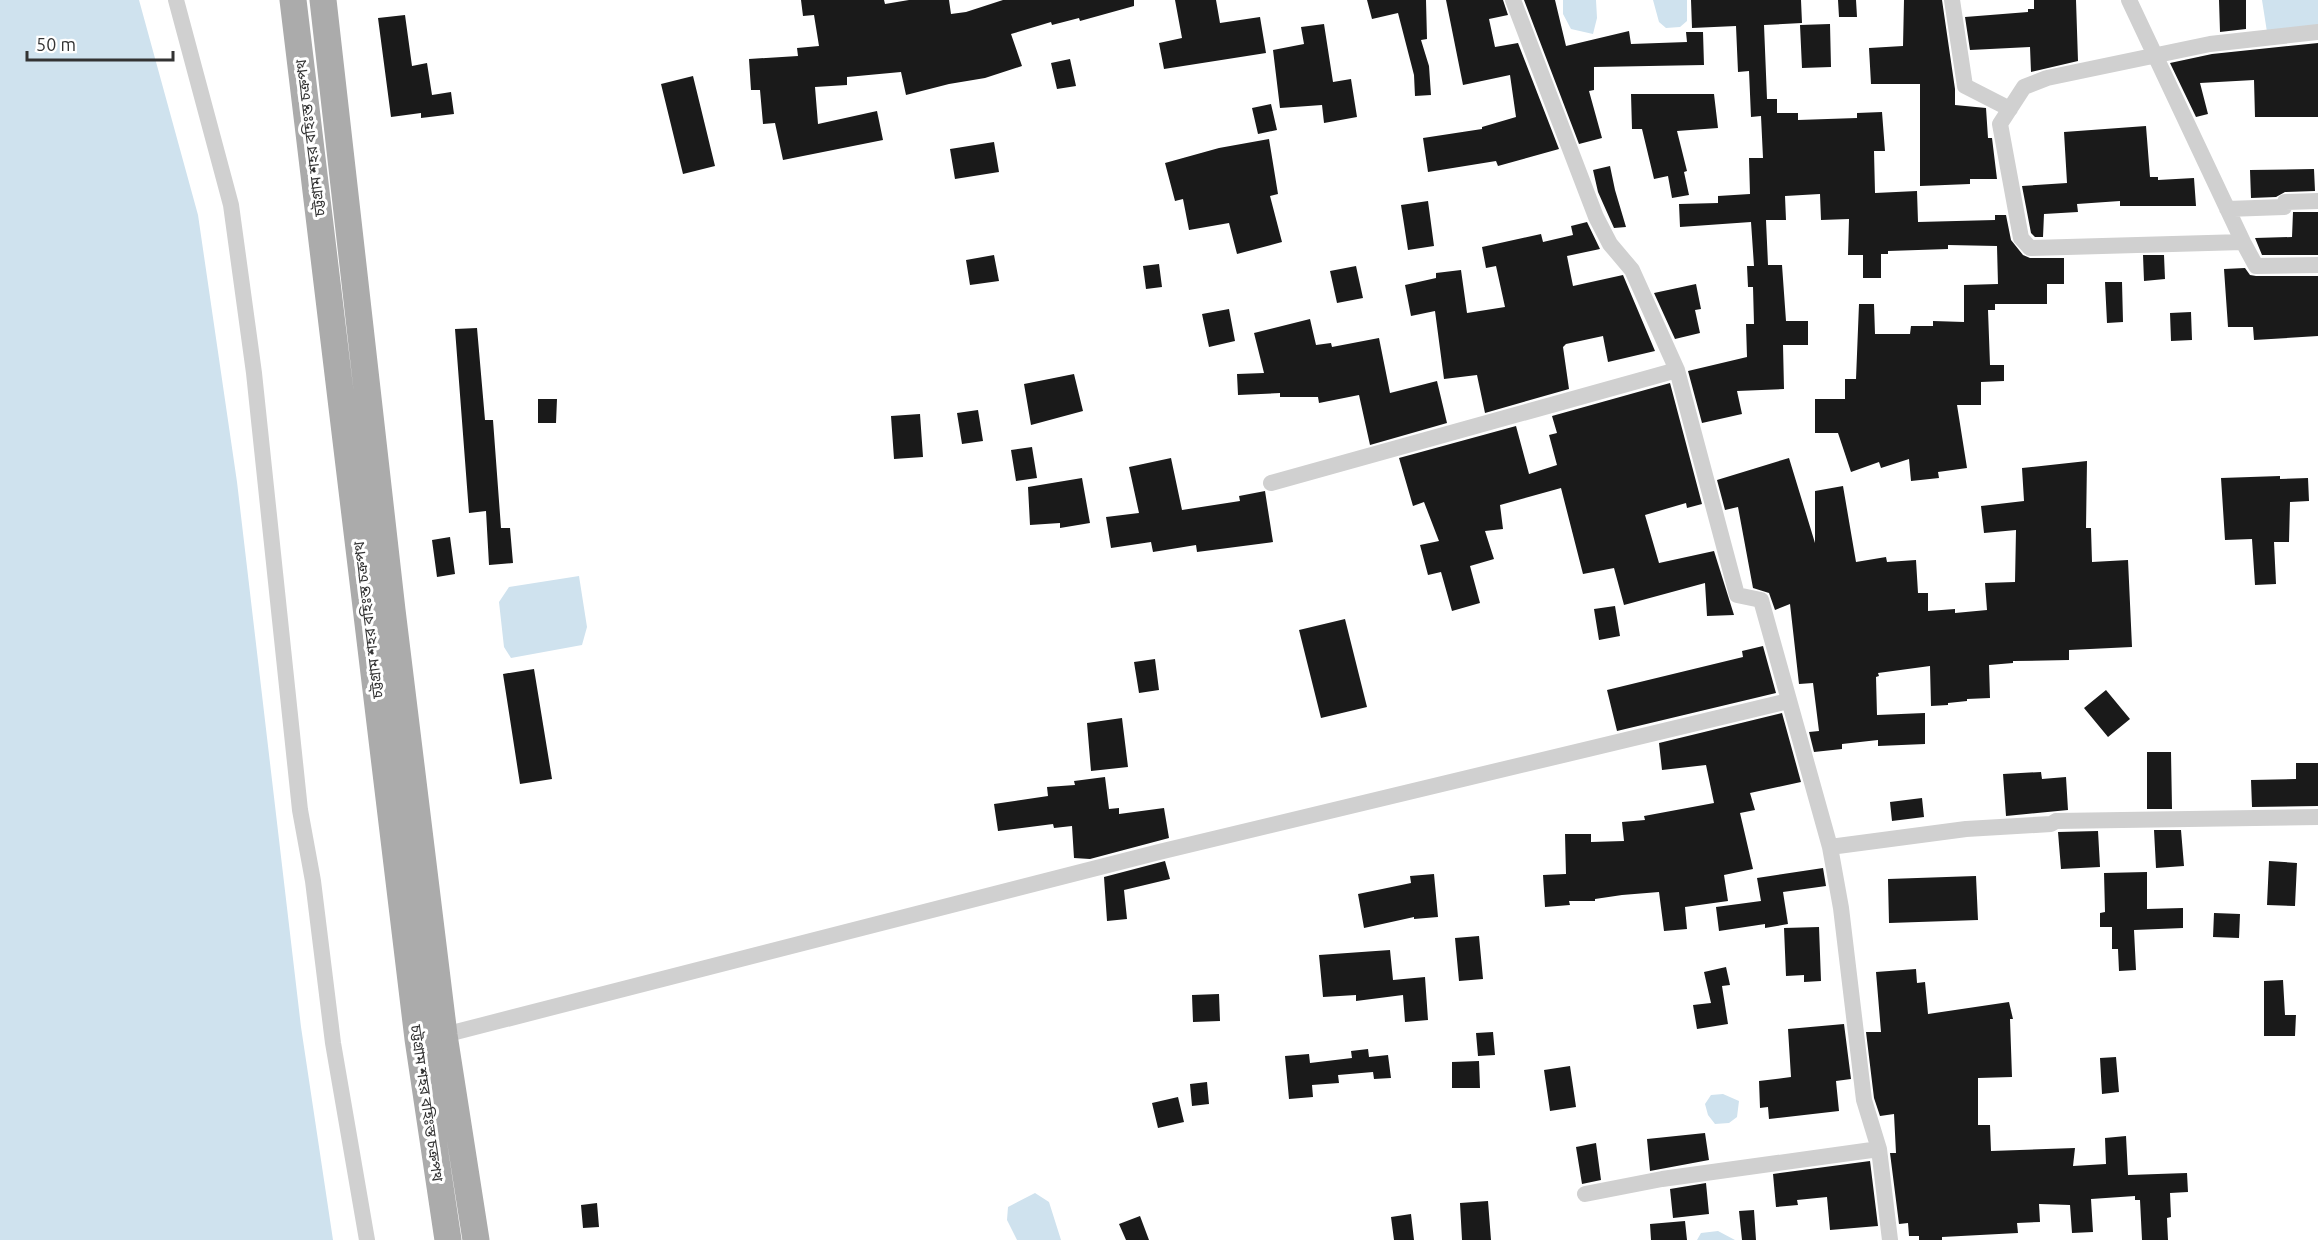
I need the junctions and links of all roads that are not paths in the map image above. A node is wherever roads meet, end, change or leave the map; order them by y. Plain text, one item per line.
1 (176, 0) edge
2 (293, 0) edge
3 (323, 0) edge
4 (1514, 0) edge
5 (1952, 0) edge
6 (2129, 0) edge
7 (2318, 32) edge
8 (2155, 55) junction
9 (2010, 109) junction
10 (2318, 201) edge
11 (2227, 209) junction
12 (2243, 242) junction
13 (2318, 265) edge
14 (1677, 370) junction
15 (1271, 483) dead end
16 (1788, 701) junction
17 (2318, 817) edge
18 (1830, 847) junction
19 (444, 1035) junction
20 (1879, 1149) junction
21 (1585, 1194) dead end
22 (368, 1240) edge
23 (448, 1240) edge
24 (476, 1240) edge
25 (1890, 1240) edge

1 - 22 street
2 - 23 main road, চট্টগ্রাম শহর বহিঃস্ত চক্রপথ
3 - 19 main road, চট্টগ্রাম শহর বহিঃস্ত চক্রপথ
4 - 14 street
5 - 9 street
6 - 8 street
7 - 8 street
8 - 9 street
8 - 11 street
9 - 12 street
10 - 11 street
11 - 12 street
12 - 13 street
14 - 15 street
14 - 16 street
16 - 18 street
16 - 19 street
17 - 18 street
18 - 20 street
19 - 24 main road, চট্টগ্রাম শহর বহিঃস্ত চক্রপথ
20 - 21 street
20 - 25 street

